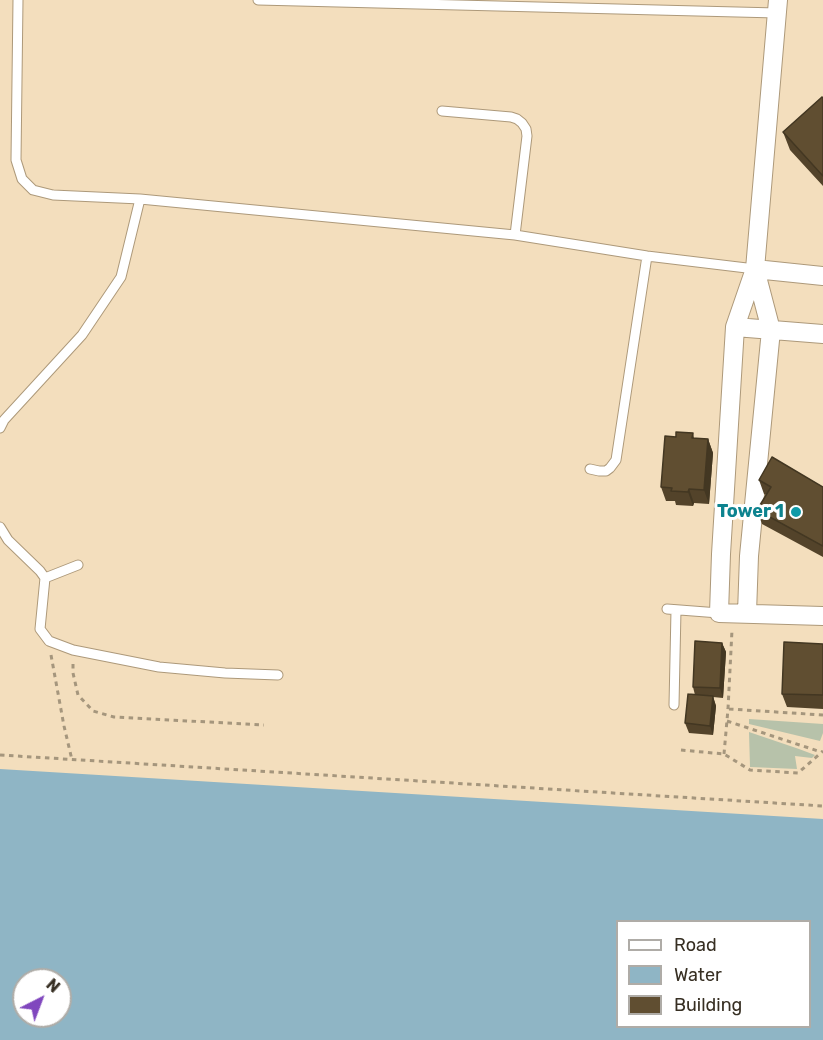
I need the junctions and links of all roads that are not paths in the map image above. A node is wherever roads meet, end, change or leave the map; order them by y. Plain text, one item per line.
1 (18, 0) edge
2 (258, 0) edge
3 (777, 7) edge
4 (442, 111) dead end
5 (140, 199) junction
6 (515, 235) junction
7 (647, 256) junction
8 (755, 269) junction
9 (823, 276) edge
10 (735, 327) junction
11 (771, 330) junction
12 (823, 334) edge
13 (0, 428) edge
14 (590, 469) dead end
15 (0, 527) edge
16 (78, 565) dead end
17 (45, 578) junction
18 (733, 613) junction
19 (823, 616) edge
20 (278, 675) dead end
21 (674, 705) dead end

1 - 5 lane
2 - 3 lane
3 - 8 street
4 - 6 lane
5 - 6 lane
5 - 13 lane
6 - 7 lane
7 - 8 lane
7 - 14 lane
8 - 9 street
8 - 10 street
8 - 11 street
10 - 11 street
10 - 18 street
11 - 12 street
11 - 18 street
15 - 17 lane
16 - 17 lane
17 - 20 lane
18 - 19 street
18 - 21 lane

